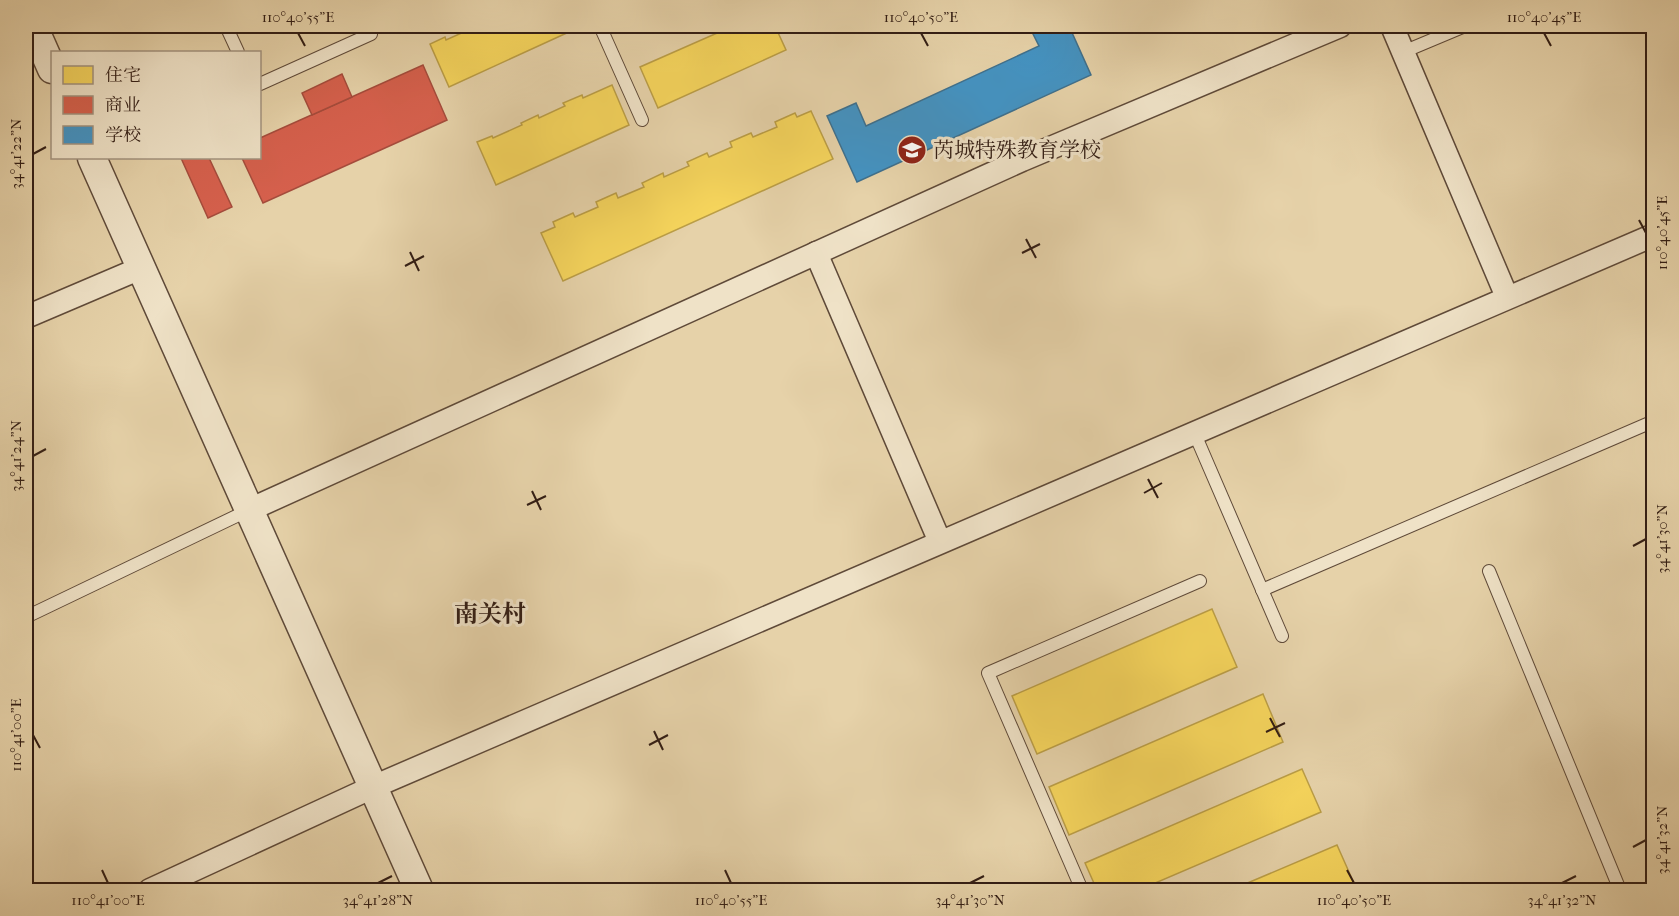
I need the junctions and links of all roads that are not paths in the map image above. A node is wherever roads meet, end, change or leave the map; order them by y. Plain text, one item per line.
1 (33, 26) edge
2 (226, 26) edge
3 (367, 26) edge
4 (600, 26) edge
5 (1340, 26) edge
6 (1392, 26) edge
7 (1465, 26) edge
8 (238, 51) edge
9 (1403, 52) junction
10 (51, 67) edge
11 (261, 84) edge
12 (642, 120) dead end
13 (92, 159) edge
14 (1653, 235) edge
15 (816, 253) junction
16 (141, 268) junction
17 (1507, 297) junction
18 (26, 317) edge
19 (1653, 421) edge
20 (1194, 432) junction
21 (249, 510) junction
22 (940, 542) junction
23 (1489, 571) dead end
24 (1200, 581) dead end
25 (1262, 590) junction
26 (26, 617) edge
27 (1282, 636) dead end
28 (373, 787) junction
29 (150, 891) edge
30 (419, 891) edge
31 (1082, 891) edge
32 (1620, 891) edge

1 - 10 street
2 - 8 lane
3 - 11 lane
4 - 12 lane
5 - 15 street
6 - 9 street
7 - 9 lane
9 - 17 street
13 - 16 street
14 - 17 street
15 - 21 street
15 - 22 street
16 - 18 street
16 - 21 street
17 - 20 street
19 - 25 lane
20 - 22 street
20 - 25 lane
21 - 26 lane
21 - 28 street
22 - 28 street
23 - 32 lane
24 - 31 lane
25 - 27 lane
28 - 29 street
28 - 30 street

